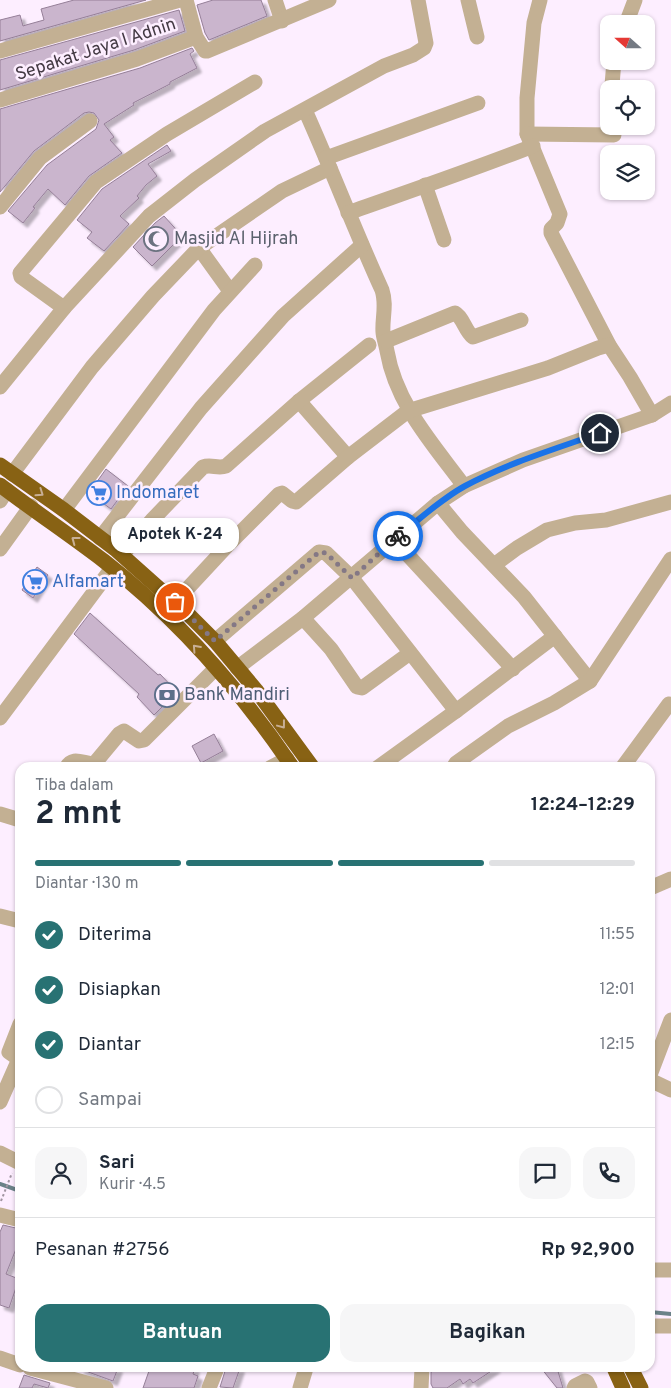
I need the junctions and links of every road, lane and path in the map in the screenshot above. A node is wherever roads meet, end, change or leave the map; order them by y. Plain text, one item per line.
1 (180, 0) edge
2 (186, 0) edge
3 (275, 0) edge
4 (330, 0) edge
5 (418, 0) edge
6 (468, 0) edge
7 (540, 0) edge
8 (635, 0) edge
9 (629, 15) edge
10 (282, 21) junction
11 (196, 37) junction
12 (477, 37) dead end
13 (0, 52) edge
14 (255, 82) dead end
15 (0, 100) edge
16 (478, 103) dead end
17 (305, 110) junction
18 (90, 121) dead end
19 (614, 135) dead end
20 (530, 140) junction
21 (328, 163) junction
22 (425, 185) junction
23 (0, 206) edge
24 (348, 213) junction
25 (444, 240) dead end
26 (362, 244) junction
27 (199, 248) junction
28 (255, 265) dead end
29 (230, 291) junction
30 (64, 308) junction
31 (521, 320) dead end
32 (386, 341) junction
33 (370, 345) dead end
34 (609, 345) junction
35 (0, 387) edge
36 (298, 401) junction
37 (671, 403) edge
38 (408, 411) junction
39 (652, 415) junction
40 (348, 457) junction
41 (6, 470) edge
42 (464, 486) junction
43 (2, 492) edge
44 (671, 502) edge
45 (438, 503) junction
46 (31, 506) junction
47 (64, 510) junction
48 (100, 538) junction
49 (394, 540) junction
50 (0, 549) edge
51 (122, 555) junction
52 (671, 559) edge
53 (494, 565) junction
54 (112, 568) junction
55 (352, 578) junction
56 (175, 602) junction
57 (303, 618) junction
58 (556, 636) junction
59 (215, 641) junction
60 (410, 653) junction
61 (237, 668) junction
62 (215, 669) junction
63 (513, 669) junction
64 (590, 681) junction
65 (669, 704) dead end
66 (456, 711) junction
67 (0, 718) edge
68 (71, 762) edge
69 (85, 762) edge
70 (96, 762) edge
71 (289, 762) edge
72 (309, 762) edge
73 (385, 762) edge
74 (457, 762) edge
75 (626, 762) edge
76 (0, 814) edge
77 (15, 818) edge
78 (671, 879) edge
79 (655, 886) edge
80 (0, 916) edge
81 (15, 920) edge
82 (671, 1020) edge
83 (15, 1037) edge
84 (15, 1057) edge
85 (655, 1062) edge
86 (15, 1069) edge
87 (655, 1082) edge
88 (671, 1090) edge
89 (0, 1102) edge
90 (0, 1154) edge
91 (15, 1167) edge
92 (15, 1170) edge
93 (0, 1205) edge
94 (0, 1214) edge
95 (15, 1218) edge
96 (655, 1270) edge
97 (671, 1270) edge
98 (655, 1326) edge
99 (671, 1326) edge
100 (0, 1358) edge
101 (15, 1363) edge
102 (45, 1372) edge
103 (215, 1372) edge
104 (305, 1372) edge
105 (422, 1372) edge
106 (616, 1372) edge
107 (633, 1372) edge
108 (106, 1388) edge
109 (209, 1388) edge
110 (300, 1388) edge
111 (421, 1388) edge
112 (574, 1388) edge
113 (590, 1388) edge
114 (623, 1388) edge
115 (641, 1388) edge

1 - 13 street
2 - 11 street, Sepakat Jaya I Adnin
3 - 10 street
4 - 10 street
5 - 17 street
6 - 12 street
7 - 20 street
8 - 9 street
10 - 11 street
11 - 15 street, Sepakat Jaya I Adnin
14 - 30 street
16 - 21 street
17 - 21 street
17 - 30 street
18 - 23 street
19 - 20 street
20 - 22 street
20 - 34 street
21 - 24 street
21 - 27 street
22 - 24 street
22 - 25 street
24 - 26 street
26 - 32 street
26 - 48 street
27 - 29 street
27 - 41 street
28 - 29 street
29 - 47 street
30 - 35 street
31 - 32 street
32 - 38 street
33 - 36 street
34 - 38 street
34 - 39 street
36 - 40 street
36 - 51 street
37 - 39 street
38 - 40 street
38 - 42 street
39 - 42 street
40 - 56 street
41 -> 47 highway
42 - 45 street
43 - 46 highway
44 - 53 street
45 - 49 street
45 - 53 street
46 - 50 street
54 -> 46 highway
47 - 48 highway
48 - 51 highway
49 - 55 street
49 - 63 street
51 - 56 highway
52 - 64 street
53 - 58 street
62 -> 54 highway
54 - 67 street
55 - 57 street
55 - 59 street
55 - 60 street
56 - 59 highway
57 - 60 street
57 - 61 street
58 - 63 street
58 - 64 street
59 - 61 highway
60 - 66 street
61 -> 72 highway
62 - 70 street
62 - 71 highway
63 - 66 street
64 - 74 street
65 - 75 street
66 - 73 street
68 - 69 street
76 - 77 street
78 - 79 street
80 - 81 street
82 - 85 street
83 - 84 street
86 - 89 street
87 - 88 street
90 - 91 street
92 - 93 path
94 - 95 street
96 - 97 street
98 - 99 street
100 - 101 street
102 - 108 street
103 - 109 street
104 - 110 street
105 - 111 street
106 - 114 highway
107 - 115 highway
112 - 113 street

